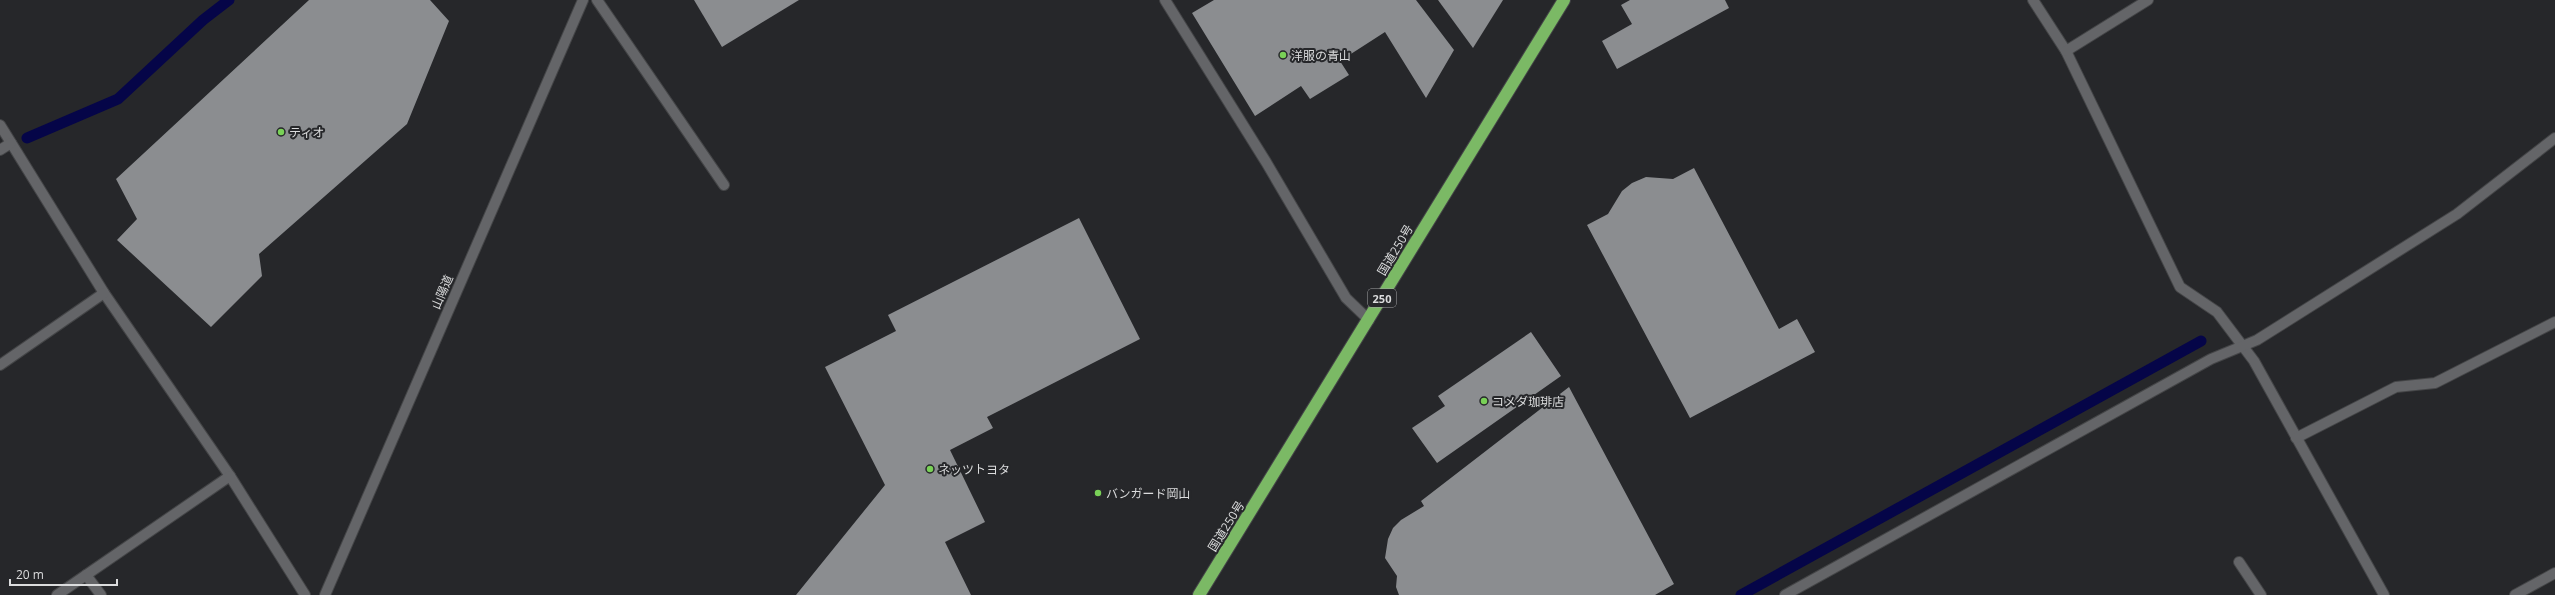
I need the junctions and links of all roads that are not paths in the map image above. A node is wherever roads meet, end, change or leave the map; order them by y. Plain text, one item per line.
1 (583, 0) edge
2 (597, 0) edge
3 (1165, 0) edge
4 (1564, 0) edge
5 (2033, 0) edge
6 (2148, 0) edge
7 (2066, 51) junction
8 (0, 125) edge
9 (2555, 138) edge
10 (11, 143) junction
11 (0, 150) edge
12 (724, 185) dead end
13 (104, 293) junction
14 (1369, 320) junction
15 (2555, 322) edge
16 (2240, 345) junction
17 (0, 365) edge
18 (2296, 438) junction
19 (230, 476) junction
20 (2239, 562) dead end
21 (2555, 573) edge
22 (86, 575) junction
23 (57, 595) edge
24 (100, 595) edge
25 (306, 595) edge
26 (326, 595) edge
27 (1199, 595) edge
28 (1785, 595) edge
29 (2261, 595) edge
30 (2384, 595) edge
31 (2515, 595) edge

1 - 26 street, 山陽道
2 - 12 street
3 - 14 street
4 - 14 highway, 国道250号 / 250
5 - 7 street
6 - 7 street
7 - 16 street
8 - 10 street
9 - 16 street
10 - 11 street
10 - 13 street
13 - 17 street
13 - 19 street
14 - 27 highway, 国道250号 / 250
15 - 18 street
16 - 18 street
16 - 28 street
18 - 30 street
19 - 22 street
19 - 25 street
20 - 29 street
21 - 31 street
22 - 23 street
22 - 24 street

